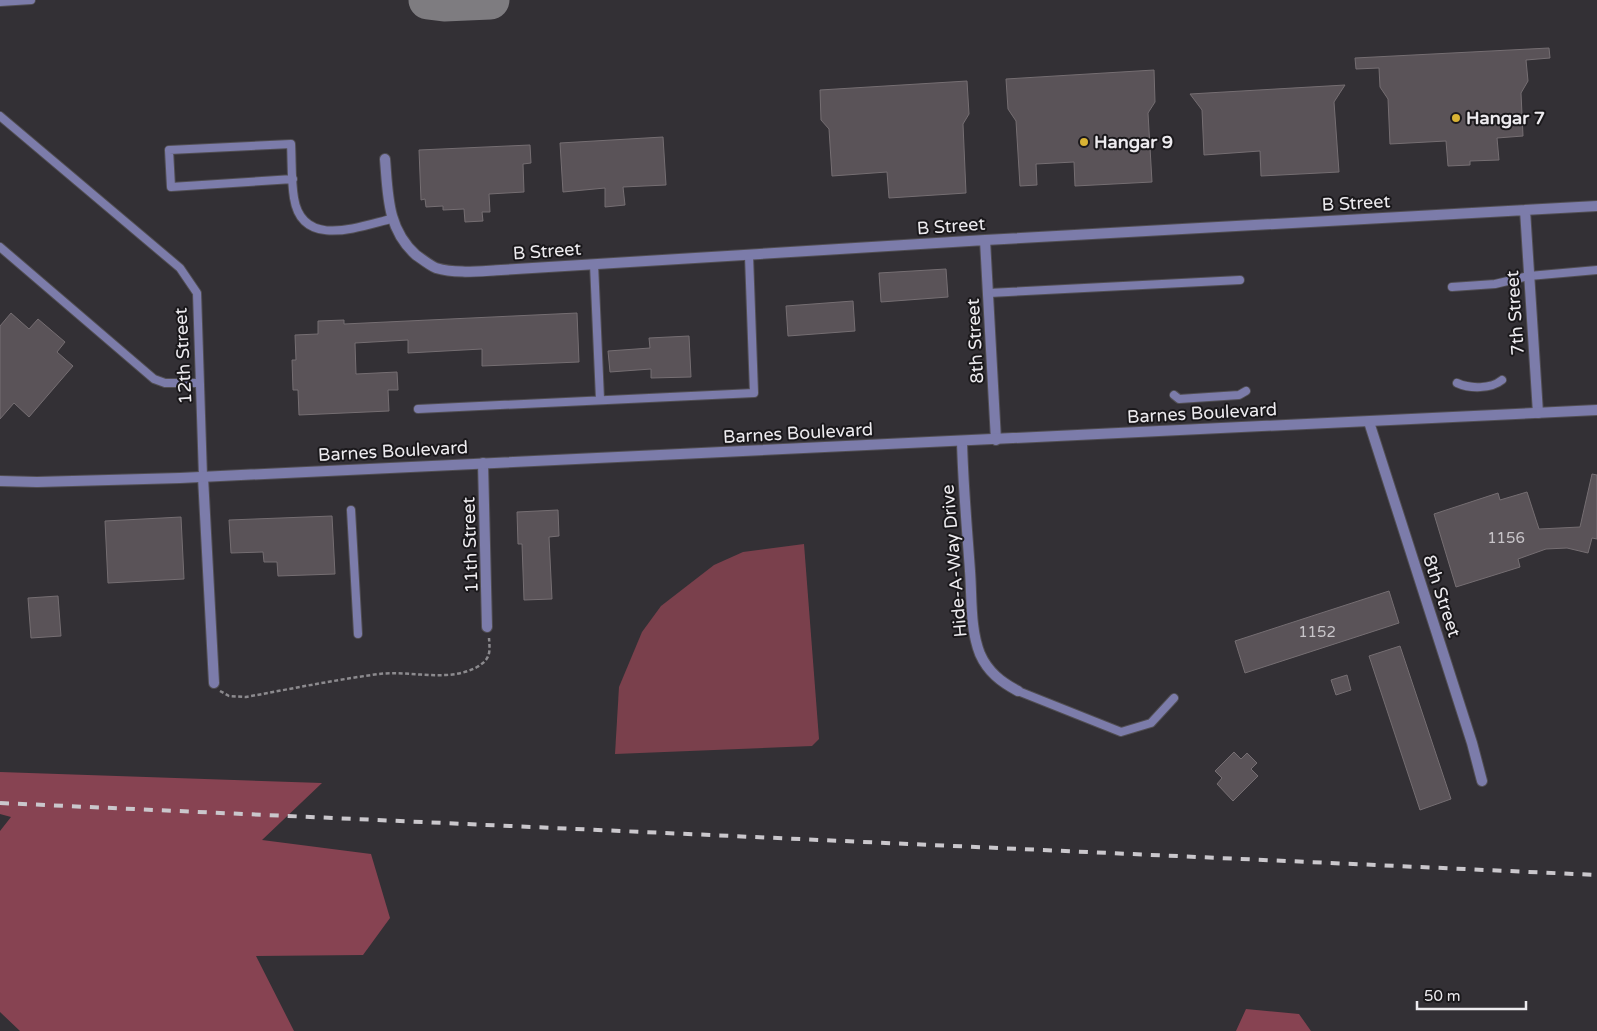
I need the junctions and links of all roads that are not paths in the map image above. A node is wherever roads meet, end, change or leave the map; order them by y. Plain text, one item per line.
1 (31, 0) edge
2 (0, 2) edge
3 (0, 116) edge
4 (385, 159) dead end
5 (293, 179) junction
6 (1597, 206) edge
7 (1525, 210) junction
8 (391, 219) junction
9 (985, 240) junction
10 (0, 247) edge
11 (749, 256) junction
12 (594, 264) junction
13 (1597, 270) edge
14 (1529, 276) junction
15 (1240, 280) dead end
16 (1452, 287) dead end
17 (989, 293) junction
18 (1502, 380) dead end
19 (200, 383) junction
20 (1457, 383) dead end
21 (1246, 391) dead end
22 (1174, 395) dead end
23 (600, 399) junction
24 (418, 409) dead end
25 (1597, 410) edge
26 (1538, 413) junction
27 (1368, 422) junction
28 (996, 440) junction
29 (962, 442) junction
30 (483, 463) junction
31 (203, 477) junction
32 (0, 481) edge
33 (351, 510) dead end
34 (487, 627) road end
35 (358, 634) dead end
36 (214, 683) road end
37 (1018, 690) joint
38 (1174, 698) dead end
39 (1482, 781) dead end

1 - 2 lane
3 - 19 lane, 12th Street
4 - 8 street, B Street
5 - 5 lane
5 - 8 lane
6 - 7 street, B Street
7 - 9 street, B Street
7 - 14 street, 7th Street
8 - 12 street, B Street
9 - 11 street, B Street
9 - 17 street, 8th Street
10 - 19 lane
11 - 12 street, B Street
11 - 23 lane
12 - 23 lane
13 - 14 lane
14 - 16 lane
14 - 26 street, 7th Street
15 - 17 lane
17 - 28 street, 8th Street
18 - 20 lane
19 - 31 lane, 12th Street
21 - 22 lane
23 - 24 lane
25 - 26 street, Barnes Boulevard
26 - 27 street, Barnes Boulevard
27 - 28 street, Barnes Boulevard
27 - 39 street, 8th Street
28 - 29 street, Barnes Boulevard
29 - 30 street, Barnes Boulevard
29 - 37 street, Hide-A-Way Drive
30 - 31 street, Barnes Boulevard
30 - 34 street, 11th Street
31 - 32 street, Barnes Boulevard
31 - 36 street, 12th Street
33 - 35 lane
37 - 38 lane

